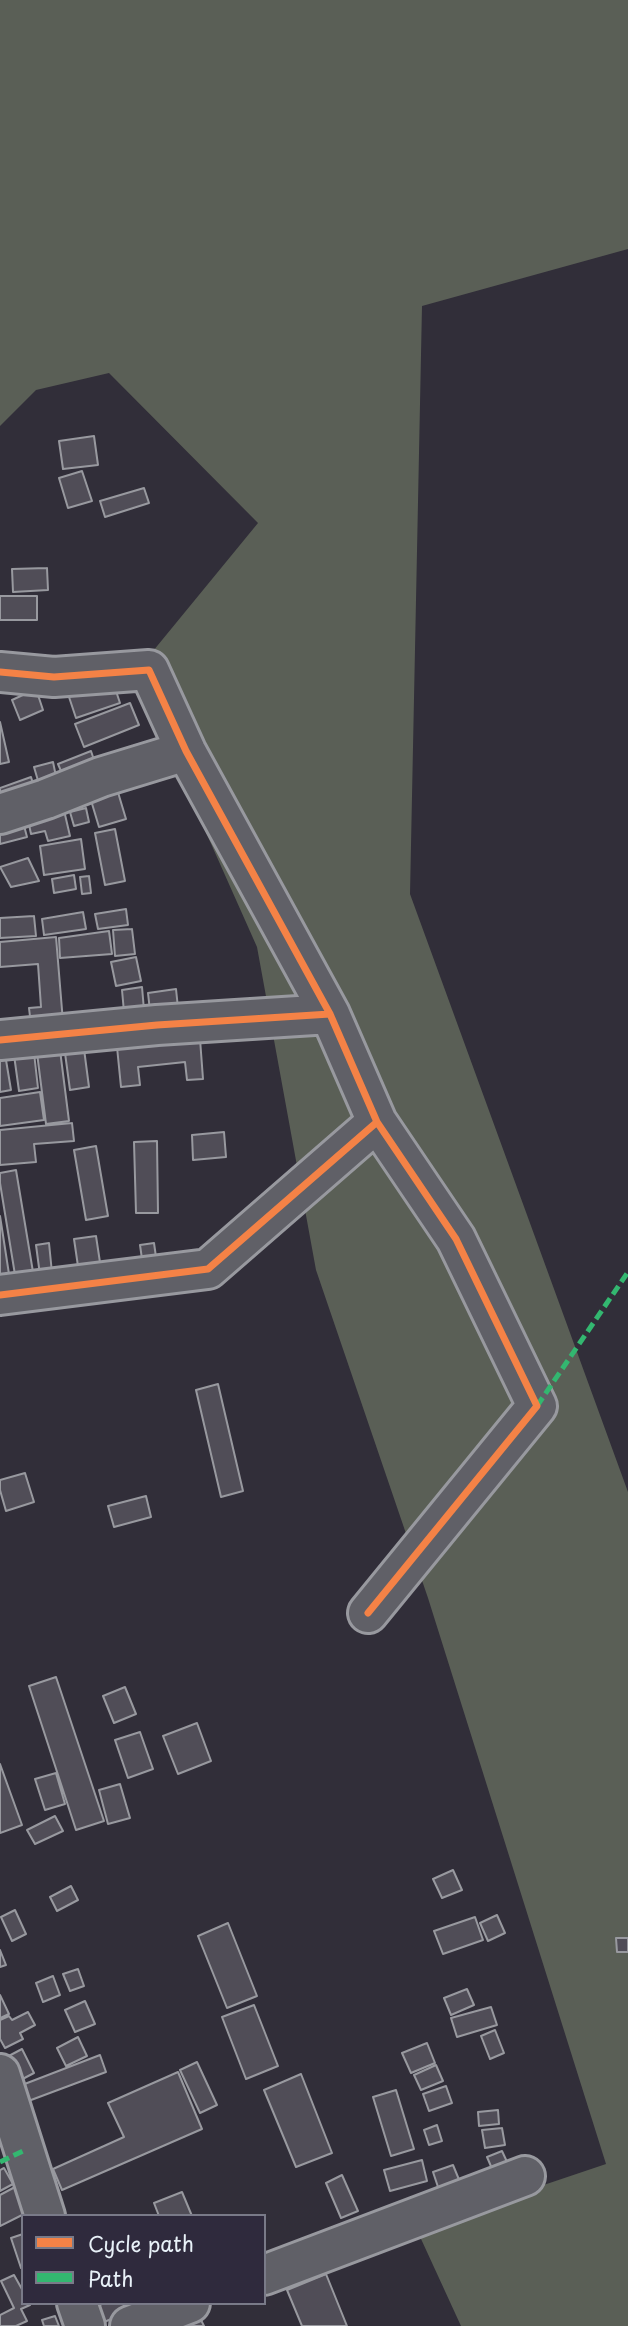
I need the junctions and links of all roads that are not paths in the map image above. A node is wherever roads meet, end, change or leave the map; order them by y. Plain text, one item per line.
1 (0, 671) edge
2 (186, 751) junction
3 (0, 814) edge
4 (330, 1014) junction
5 (0, 1040) edge
6 (377, 1122) junction
7 (0, 1295) edge
8 (368, 1613) dead end
9 (0, 2074) edge
10 (525, 2176) dead end
11 (44, 2214) edge
12 (266, 2274) edge
13 (78, 2305) edge
14 (185, 2305) edge
15 (85, 2326) edge
16 (130, 2326) edge

1 - 2 street
2 - 3 street
2 - 4 street
4 - 5 street
4 - 6 street
6 - 7 street
6 - 8 street
9 - 11 street
10 - 12 street
13 - 15 street
14 - 16 street

